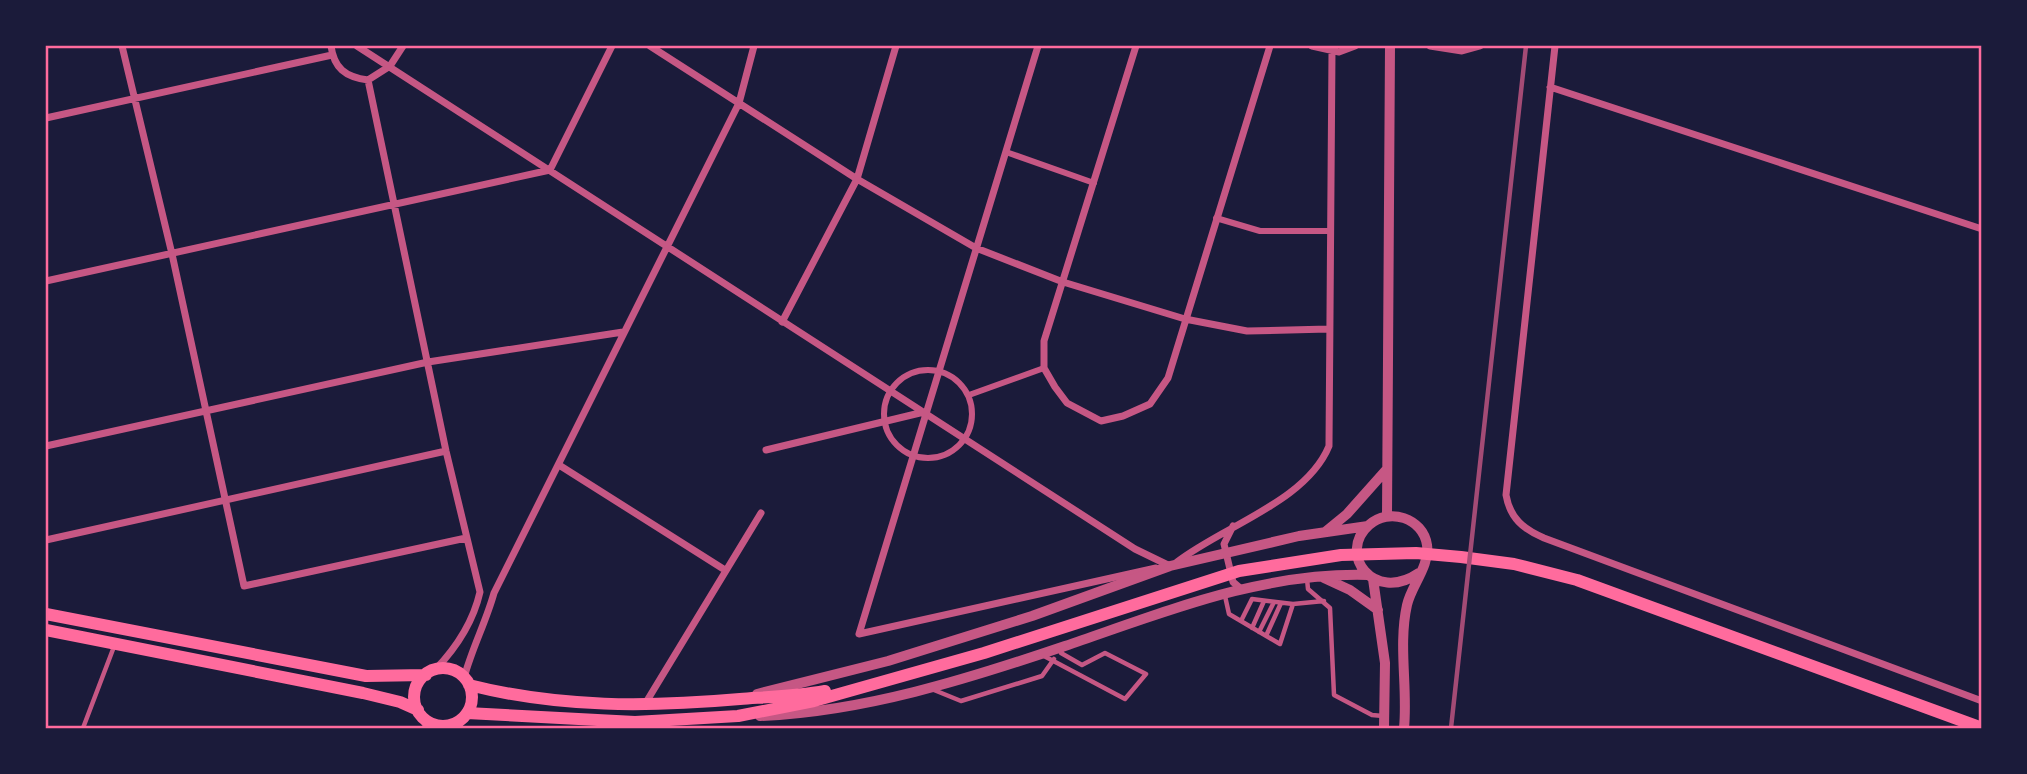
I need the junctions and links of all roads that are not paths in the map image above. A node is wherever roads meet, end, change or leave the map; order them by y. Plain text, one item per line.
1 (122, 46) edge
2 (331, 46) edge
3 (357, 46) edge
4 (403, 46) edge
5 (612, 46) edge
6 (650, 46) edge
7 (754, 46) edge
8 (896, 46) edge
9 (1038, 46) edge
10 (1136, 46) edge
11 (1269, 46) edge
12 (1312, 46) edge
13 (1355, 46) edge
14 (1390, 46) edge
15 (1430, 46) edge
16 (1480, 46) edge
17 (1555, 46) edge
18 (1332, 51) junction
19 (332, 55) junction
20 (390, 66) junction
21 (368, 80) junction
22 (1550, 87) junction
23 (136, 99) junction
24 (739, 103) junction
25 (46, 118) edge
26 (1006, 152) junction
27 (550, 170) junction
28 (857, 179) junction
29 (1094, 183) junction
30 (396, 205) junction
31 (1216, 218) junction
32 (1982, 229) edge
33 (1328, 231) junction
34 (668, 248) junction
35 (976, 248) junction
36 (172, 254) junction
37 (46, 281) edge
38 (1063, 282) junction
39 (1185, 319) junction
40 (782, 322) junction
41 (1328, 329) junction
42 (623, 332) junction
43 (428, 362) junction
44 (1044, 368) junction
45 (937, 372) junction
46 (889, 390) junction
47 (969, 395) junction
48 (925, 412) junction
49 (205, 413) junction
50 (883, 422) junction
51 (966, 439) junction
52 (46, 446) edge
53 (766, 450) dead end
54 (446, 451) junction
55 (912, 454) junction
56 (559, 465) junction
57 (1387, 469) junction
58 (225, 500) junction
59 (761, 513) dead end
60 (1387, 516) junction
61 (1233, 525) junction
62 (1368, 526) junction
63 (1325, 532) junction
64 (467, 538) junction
65 (46, 540) edge
66 (1225, 552) junction
67 (1170, 566) junction
68 (725, 570) junction
69 (1419, 573) junction
70 (1371, 577) junction
71 (1322, 578) junction
72 (1307, 579) junction
73 (1240, 588) junction
74 (480, 592) junction
75 (1224, 592) junction
76 (494, 593) junction
77 (1264, 601) junction
78 (1325, 601) junction
79 (1274, 602) junction
80 (1281, 603) junction
81 (1293, 604) junction
82 (1378, 610) junction
83 (46, 614) edge
84 (1241, 621) junction
85 (1252, 628) junction
86 (46, 631) edge
87 (1259, 632) junction
88 (1266, 636) junction
89 (116, 643) junction
90 (1063, 647) junction
91 (1039, 654) junction
92 (1054, 660) junction
93 (430, 672) junction
94 (888, 680) junction
95 (467, 681) junction
96 (927, 688) junction
97 (736, 699) junction
98 (1982, 702) edge
99 (645, 705) junction
100 (738, 716) junction
101 (1384, 716) junction
102 (424, 719) edge
103 (460, 721) edge
104 (1982, 728) edge
105 (83, 729) edge
106 (1384, 729) edge
107 (1404, 729) edge

1 - 23 street
2 - 19 street
3 - 20 street
4 - 20 street
5 - 27 street
6 - 24 street
7 - 24 street
8 - 28 street
9 - 26 street
10 - 29 street
11 - 31 street
12 - 18 street
13 - 18 street
14 - 57 street
15 - 16 street
17 - 22 street
18 - 33 street
19 - 21 street
19 - 23 street
20 - 21 street
20 - 27 street
21 - 30 street
22 - 32 street
22 - 98 street
23 - 25 street
23 - 36 street
24 - 28 street
24 - 34 street
26 - 29 street
26 - 35 street
27 - 30 street
27 - 34 street
28 - 35 street
28 - 40 street
29 - 38 street
30 - 36 street
30 - 43 street
31 - 33 street
31 - 39 street
33 - 41 street
34 - 40 street
34 - 42 street
35 - 38 street
35 - 45 street
36 - 37 street
36 - 49 street
38 - 39 street
38 - 44 street
39 - 41 street
39 - 44 street
40 - 46 street
41 - 61 street
42 - 43 street
42 - 56 street
43 - 49 street
43 - 54 street
44 - 47 street
45 - 46 street
45 - 47 street
45 - 48 street
46 - 48 street
46 - 50 street
47 - 51 street
48 - 50 street
48 - 51 street
48 - 55 street
49 - 52 street
49 - 58 street
50 - 53 street
50 - 55 street
51 - 55 street
51 - 67 street
54 - 58 street
54 - 64 street
55 - 67 street
56 - 68 street
56 - 76 street
57 - 60 street
57 - 63 street
58 - 64 street
58 - 65 street
59 - 68 street
60 - 62 street
60 - 69 street
61 - 66 street
61 - 67 street
62 - 63 street
62 - 70 street
63 - 66 street
64 - 74 street
66 - 67 street
66 - 73 street
67 - 97 street
68 - 99 street
69 - 70 street
69 - 107 street
70 - 71 street
70 - 82 street
71 - 72 street
71 - 82 street
72 - 73 street
72 - 78 lane
73 - 75 street
74 - 76 street
74 - 93 street
75 - 84 lane
75 - 90 street
76 - 95 street
77 - 79 lane
77 - 84 lane
77 - 85 lane
78 - 81 lane
78 - 101 lane
79 - 80 lane
79 - 87 lane
80 - 81 lane
80 - 88 lane
81 - 88 lane
82 - 101 street
83 - 93 main road
84 - 85 lane
85 - 87 lane
86 - 89 main road
87 - 88 lane
89 - 102 main road
89 - 105 lane
90 - 91 street
90 - 92 lane
91 - 92 lane
91 - 96 street
92 - 96 lane
93 - 95 main road
93 - 102 main road
94 - 97 main road
94 - 100 main road
94 - 104 main road
95 - 99 main road
95 - 103 main road
96 - 100 street
97 - 99 main road
100 - 103 main road
101 - 106 street
102 - 103 main road

